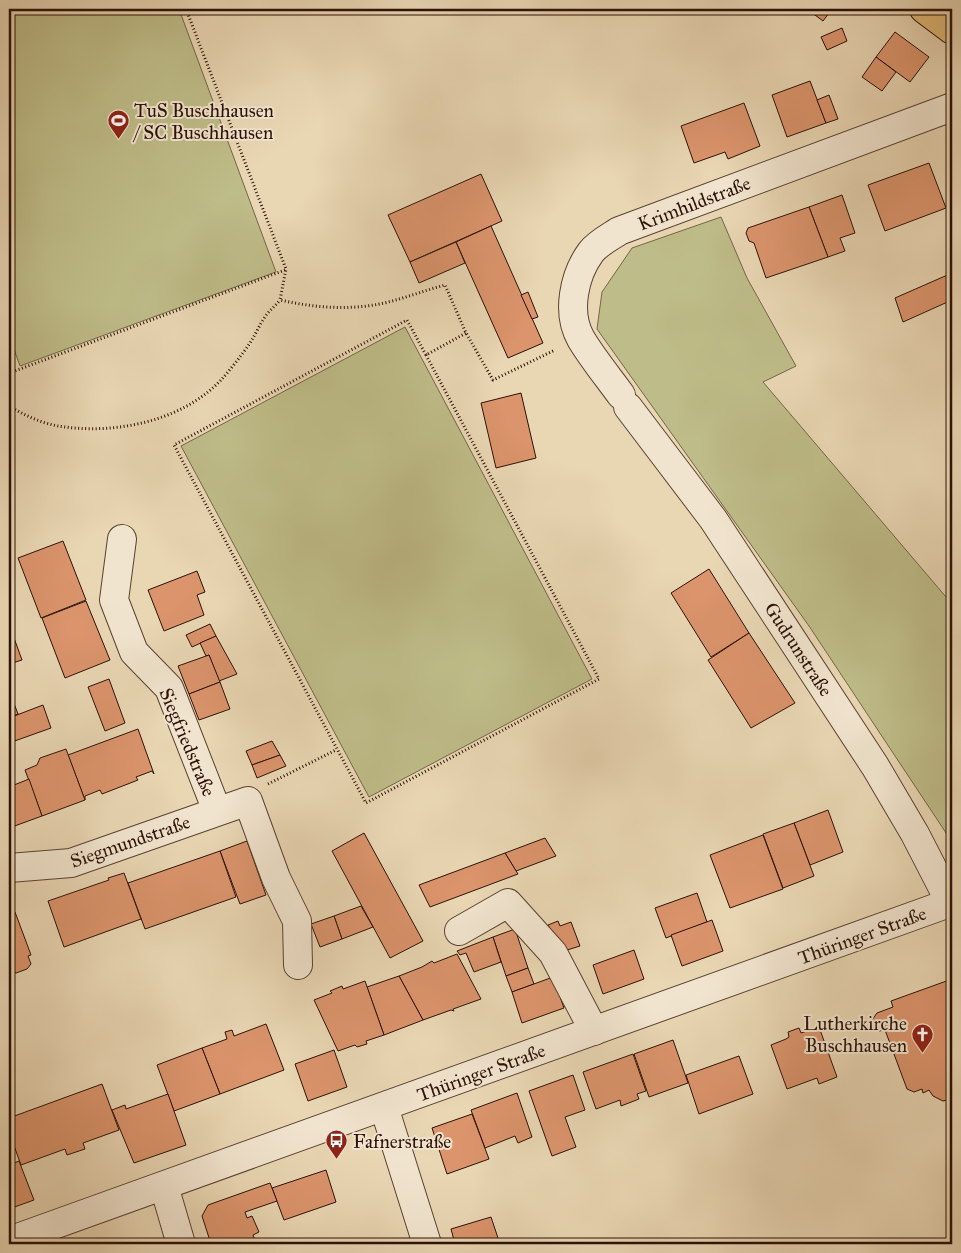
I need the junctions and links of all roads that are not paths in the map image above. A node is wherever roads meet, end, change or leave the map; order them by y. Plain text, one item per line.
1 (924, 9) edge
2 (952, 30) edge
3 (952, 106) edge
4 (625, 401) joint
5 (122, 539) dead end
6 (218, 811) junction
7 (9, 868) edge
8 (951, 902) edge
9 (459, 931) dead end
10 (298, 965) dead end
11 (594, 1031) junction
12 (384, 1107) junction
13 (164, 1186) junction
14 (9, 1241) edge
15 (181, 1244) edge
16 (427, 1244) edge

1 - 2 main road
3 - 4 street, Krimhildstraße
4 - 8 street, Gudrunstraße
5 - 6 street, Siegfriedstraße
6 - 7 street, Siegmundstraße
6 - 10 street, Siegmundstraße
8 - 11 street, Thüringer Straße
9 - 11 street
11 - 12 street, Thüringer Straße
12 - 13 street, Thüringer Straße
12 - 16 street
13 - 14 street, Thüringer Straße
13 - 15 street

